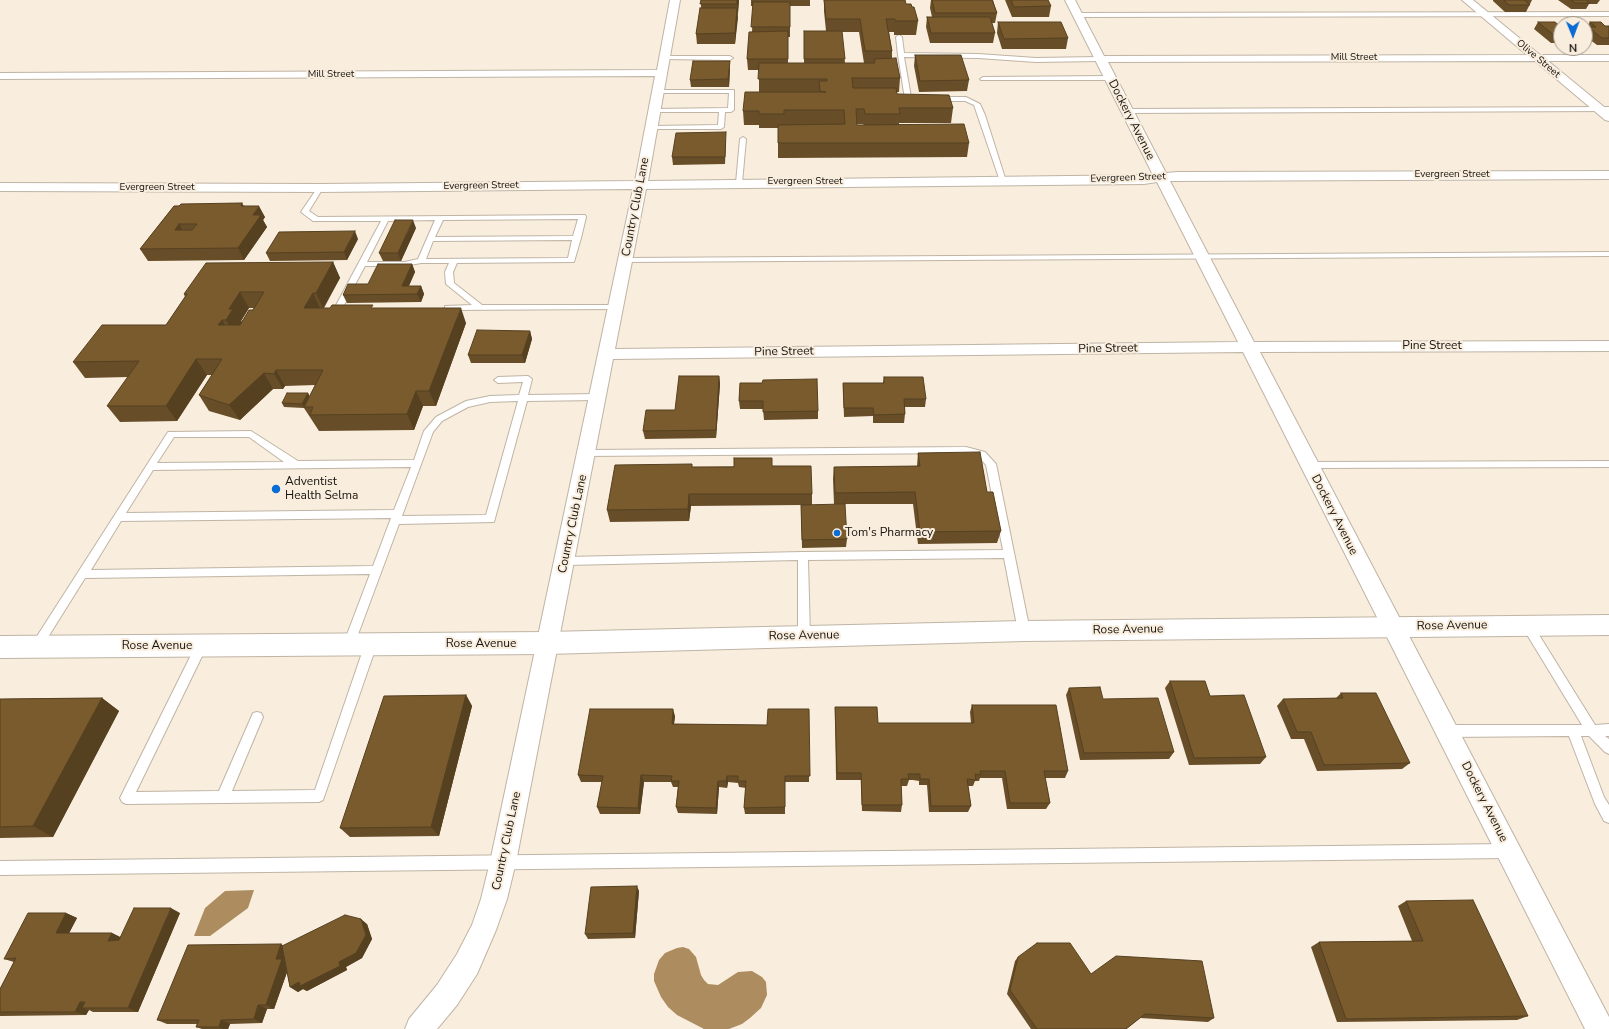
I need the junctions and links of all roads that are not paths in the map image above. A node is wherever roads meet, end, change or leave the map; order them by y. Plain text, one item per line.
1 (675, 0) edge
2 (1467, 0) edge
3 (1074, 7) edge
4 (1609, 14) edge
5 (1485, 15) junction
6 (899, 37) edge
7 (900, 55) junction
8 (730, 58) dead end
9 (1537, 58) junction
10 (1609, 58) edge
11 (1100, 59) junction
12 (663, 65) junction
13 (0, 76) edge
14 (1109, 78) junction
15 (983, 79) dead end
16 (659, 91) junction
17 (924, 99) edge
18 (932, 99) edge
19 (900, 100) edge
20 (908, 100) junction
21 (1604, 109) edge
22 (655, 110) junction
23 (722, 110) junction
24 (1127, 111) junction
25 (1609, 117) edge
26 (652, 128) junction
27 (743, 139) dead end
28 (1609, 175) edge
29 (1160, 178) junction
30 (1002, 181) junction
31 (739, 183) junction
32 (641, 184) junction
33 (0, 187) edge
34 (320, 188) junction
35 (440, 218) junction
36 (385, 219) junction
37 (577, 238) junction
38 (431, 239) junction
39 (1609, 254) edge
40 (1202, 256) junction
41 (625, 260) junction
42 (421, 261) junction
43 (454, 261) junction
44 (362, 264) junction
45 (616, 307) junction
46 (440, 308) edge
47 (480, 308) junction
48 (354, 309) edge
49 (1609, 346) edge
50 (1248, 347) junction
51 (607, 354) junction
52 (498, 380) dead end
53 (598, 397) junction
54 (523, 398) junction
55 (587, 453) junction
56 (417, 463) junction
57 (1609, 464) edge
58 (296, 465) junction
59 (1309, 465) junction
60 (150, 467) junction
61 (119, 517) junction
62 (397, 517) junction
63 (1008, 554) junction
64 (803, 556) junction
65 (566, 561) junction
66 (377, 570) junction
67 (82, 574) junction
68 (1527, 625) junction
69 (1609, 625) edge
70 (1392, 626) junction
71 (1024, 631) junction
72 (804, 636) junction
73 (547, 644) junction
74 (360, 645) junction
75 (201, 646) junction
76 (0, 647) edge
77 (36, 647) junction
78 (257, 717) dead end
79 (1573, 730) junction
80 (1592, 730) junction
81 (1609, 730) edge
82 (1447, 731) junction
83 (1609, 748) edge
84 (223, 797) junction
85 (1609, 817) edge
86 (1508, 851) junction
87 (503, 862) junction
88 (0, 868) edge
89 (419, 1029) edge
90 (1600, 1029) edge

1 - 12 street, Country Club Lane
2 - 5 street, Olive Street
3 - 5 lane
3 - 11 street, Dockery Avenue
4 - 5 lane
5 - 9 street, Olive Street
6 - 7 lane
7 - 11 lane
7 - 20 lane
8 - 12 lane
9 - 10 street, Mill Street
9 - 11 street, Mill Street
9 - 21 street, Olive Street
11 - 14 street, Dockery Avenue
12 - 13 street, Mill Street
12 - 16 street, Country Club Lane
14 - 15 lane
14 - 24 street, Dockery Avenue
16 - 22 street, Country Club Lane
16 - 23 lane
17 - 20 lane
18 - 30 lane
19 - 20 lane
21 - 24 lane
21 - 25 street, Olive Street
22 - 23 lane
22 - 26 street, Country Club Lane
23 - 26 lane
24 - 29 street, Dockery Avenue
26 - 32 street, Country Club Lane
27 - 31 lane
28 - 29 street, Evergreen Street
29 - 30 street, Evergreen Street
29 - 40 street, Dockery Avenue
30 - 31 street, Evergreen Street
31 - 32 street, Evergreen Street
32 - 34 street, Evergreen Street
32 - 41 street, Country Club Lane
33 - 34 street, Evergreen Street
34 - 36 lane
35 - 36 lane
35 - 37 lane
35 - 38 lane
36 - 44 lane
37 - 38 lane
37 - 43 lane
38 - 42 lane
39 - 40 lane
40 - 41 lane
40 - 50 street, Dockery Avenue
41 - 45 street, Country Club Lane
42 - 43 lane
42 - 44 lane
43 - 47 lane
44 - 48 lane
45 - 47 lane
45 - 51 street, Country Club Lane
46 - 47 lane
49 - 50 street, Pine Street
50 - 51 street, Pine Street
50 - 59 street, Dockery Avenue
51 - 53 street, Country Club Lane
52 - 54 lane
53 - 54 lane
53 - 55 street, Country Club Lane
54 - 56 lane
54 - 62 lane
55 - 63 lane
55 - 65 street, Country Club Lane
56 - 58 lane
56 - 62 lane
57 - 59 lane
58 - 60 lane
58 - 60 lane
59 - 70 street, Dockery Avenue
60 - 61 lane
61 - 62 lane
61 - 67 lane
62 - 66 lane
63 - 64 lane
63 - 71 lane
64 - 65 lane
64 - 72 lane
65 - 73 street, Country Club Lane
66 - 67 lane
66 - 74 lane
67 - 77 lane
68 - 69 street, Rose Avenue
68 - 70 street, Rose Avenue
68 - 80 lane
70 - 71 street, Rose Avenue
70 - 82 street, Dockery Avenue
71 - 72 street, Rose Avenue
72 - 73 street, Rose Avenue
73 - 74 street, Rose Avenue
73 - 87 street, Country Club Lane
74 - 75 street, Rose Avenue
74 - 84 lane
75 - 77 street, Rose Avenue
75 - 84 lane
76 - 77 street, Rose Avenue
78 - 84 lane
79 - 80 lane
79 - 82 lane
79 - 85 lane
80 - 81 lane
80 - 83 lane
82 - 86 street, Dockery Avenue
86 - 87 lane
86 - 90 street, Dockery Avenue
87 - 88 lane
87 - 89 street, Country Club Lane

